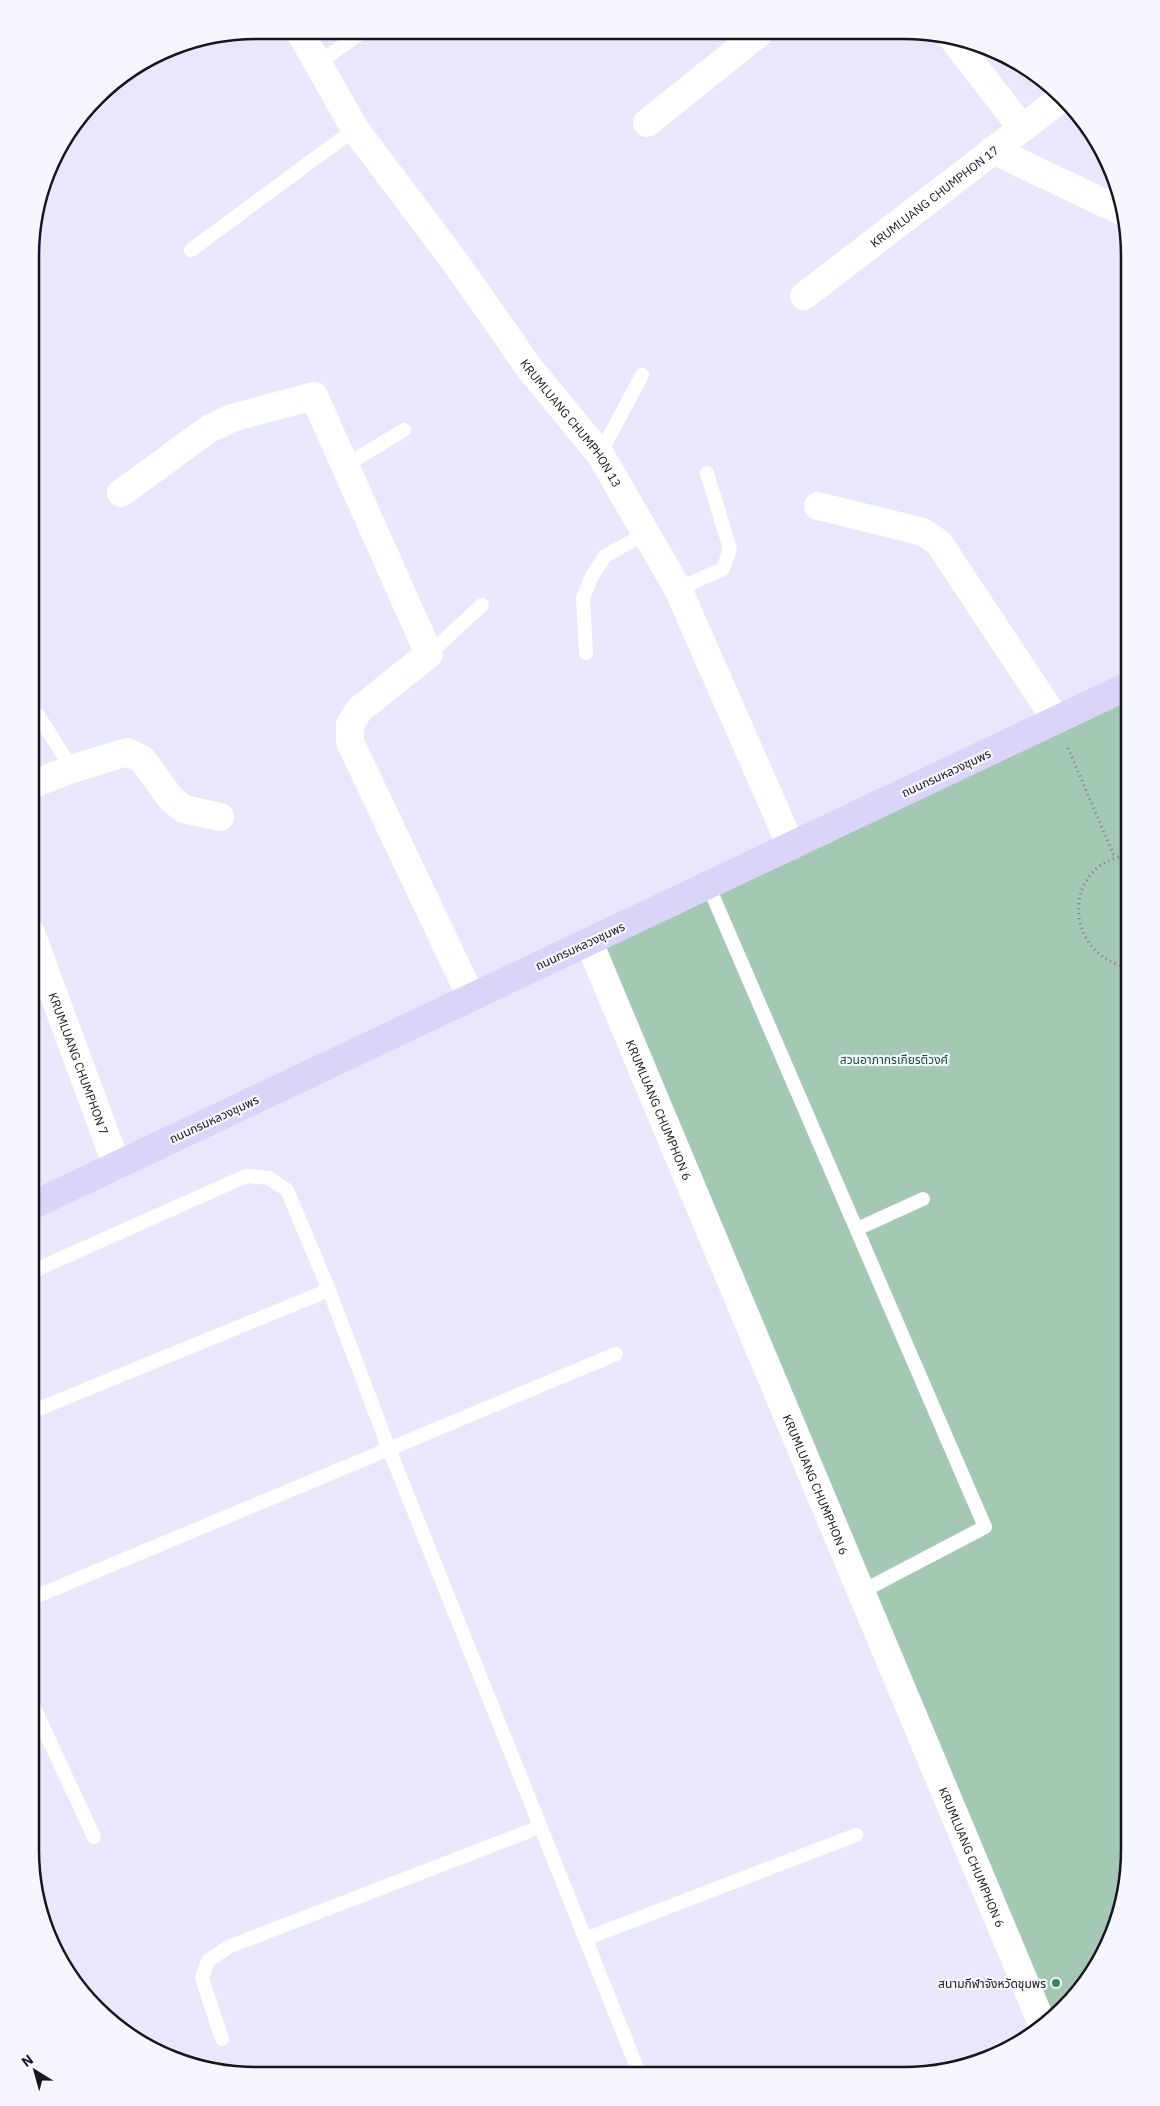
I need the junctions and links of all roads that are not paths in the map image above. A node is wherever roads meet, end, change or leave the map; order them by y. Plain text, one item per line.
1 (304, 39) edge
2 (352, 39) edge
3 (752, 39) edge
4 (958, 45) edge
5 (318, 63) junction
6 (1057, 101) edge
7 (647, 123) dead end
8 (1022, 128) junction
9 (354, 129) junction
10 (993, 150) junction
11 (1116, 209) edge
12 (190, 250) dead end
13 (804, 296) dead end
14 (642, 375) dead end
15 (404, 430) dead end
16 (600, 454) junction
17 (346, 465) junction
18 (706, 473) dead end
19 (121, 492) dead end
20 (818, 506) dead end
21 (646, 533) junction
22 (678, 589) junction
23 (482, 605) dead end
24 (586, 653) dead end
25 (429, 654) junction
26 (1121, 689) edge
27 (39, 716) edge
28 (1056, 720) junction
29 (72, 769) junction
30 (39, 782) edge
31 (220, 817) dead end
32 (790, 846) junction
33 (708, 885) junction
34 (589, 942) junction
35 (39, 955) edge
36 (471, 998) junction
37 (117, 1166) junction
38 (923, 1199) dead end
39 (39, 1202) edge
40 (856, 1229) junction
41 (39, 1268) edge
42 (329, 1290) junction
43 (616, 1354) dead end
44 (39, 1408) edge
45 (389, 1449) junction
46 (861, 1592) junction
47 (39, 1595) edge
48 (39, 1718) edge
49 (540, 1827) junction
50 (856, 1835) dead end
51 (94, 1837) dead end
52 (585, 1939) junction
53 (1040, 2020) edge
54 (222, 2039) dead end
55 (637, 2067) edge

1 - 5 street, KRUMLUANG CHUMPHON 13
2 - 5 lane
3 - 7 street
4 - 8 street
5 - 9 street, KRUMLUANG CHUMPHON 13
6 - 8 street, KRUMLUANG CHUMPHON 17
8 - 10 street, KRUMLUANG CHUMPHON 17
9 - 12 lane
9 - 16 street, KRUMLUANG CHUMPHON 13
10 - 11 street
10 - 13 street, KRUMLUANG CHUMPHON 17
14 - 16 lane
15 - 17 lane
16 - 21 street, KRUMLUANG CHUMPHON 13
17 - 19 street
17 - 25 street
18 - 22 lane
20 - 28 street
21 - 22 street, KRUMLUANG CHUMPHON 13
21 - 24 lane
22 - 32 street, KRUMLUANG CHUMPHON 13
23 - 25 lane
25 - 36 street
26 - 28 street, ถนนกรมหลวงชุมพร
27 - 29 lane
28 - 32 street, ถนนกรมหลวงชุมพร
29 - 30 street
29 - 31 street
32 - 33 street, ถนนกรมหลวงชุมพร
33 - 34 street, ถนนกรมหลวงชุมพร
33 - 40 lane
34 - 36 street, ถนนกรมหลวงชุมพร
34 - 46 street, KRUMLUANG CHUMPHON 6
35 - 37 street, KRUMLUANG CHUMPHON 7
36 - 37 street, ถนนกรมหลวงชุมพร
37 - 39 street, ถนนกรมหลวงชุมพร
38 - 40 lane
40 - 46 lane
41 - 42 lane
42 - 44 lane
42 - 45 lane
43 - 45 lane
45 - 47 lane
45 - 49 lane
46 - 53 street, KRUMLUANG CHUMPHON 6
48 - 51 lane
49 - 52 lane
49 - 54 lane
50 - 52 lane
52 - 55 lane

